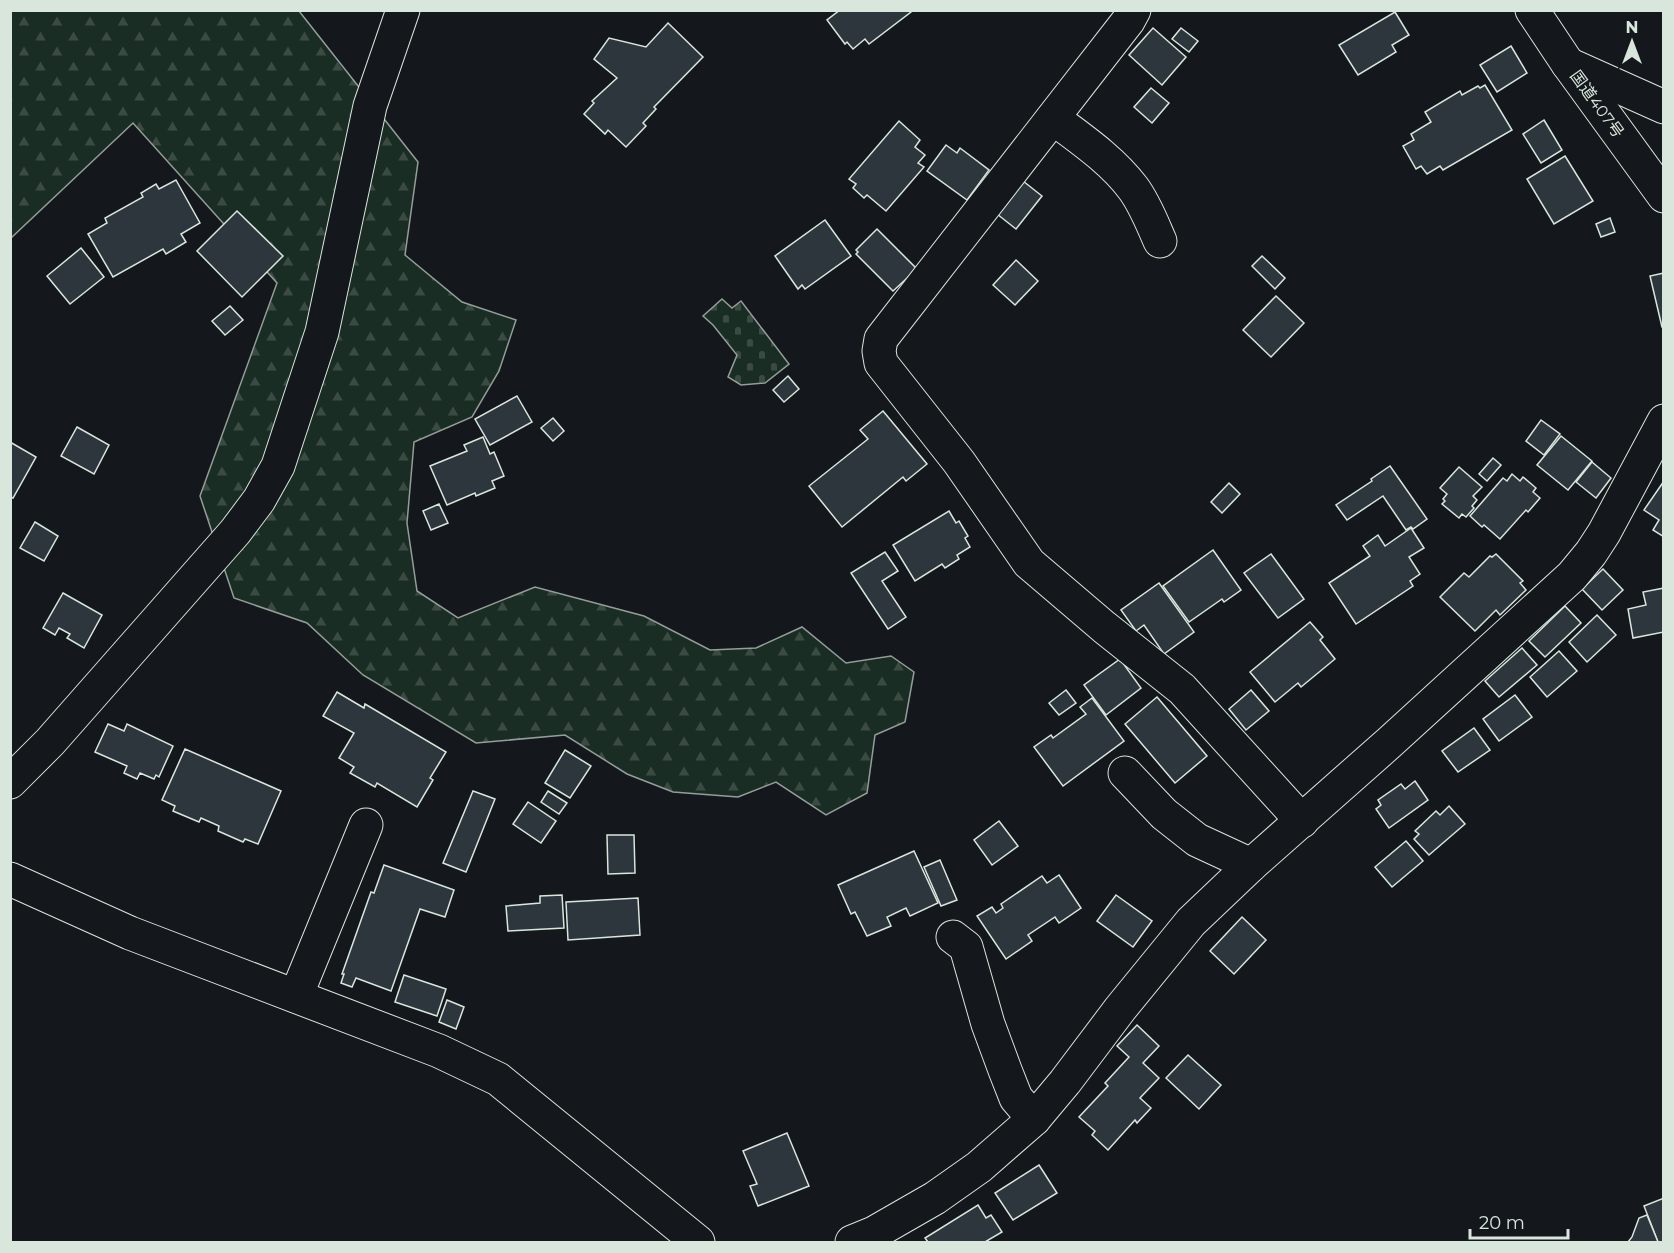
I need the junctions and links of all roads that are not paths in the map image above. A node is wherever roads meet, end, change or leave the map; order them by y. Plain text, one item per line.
1 (403, 10) edge
2 (1134, 10) edge
3 (1532, 10) edge
4 (1568, 64) junction
5 (1664, 107) edge
6 (1053, 117) junction
7 (1664, 196) edge
8 (1160, 241) dead end
9 (1664, 421) edge
10 (1125, 773) dead end
11 (10, 782) edge
12 (1302, 821) junction
13 (366, 825) dead end
14 (1251, 865) junction
15 (10, 879) edge
16 (953, 938) dead end
17 (296, 996) junction
18 (1034, 1119) junction
19 (698, 1242) edge
20 (852, 1242) edge

1 - 11 main road
2 - 6 main road
3 - 4 main road, 国道407号
4 - 5 main road
4 - 7 main road, 国道407号
6 - 8 main road
6 - 12 main road
9 - 12 main road
10 - 14 main road
12 - 14 main road
13 - 17 main road
14 - 18 main road
15 - 17 main road
16 - 18 main road
17 - 19 main road
18 - 20 main road

